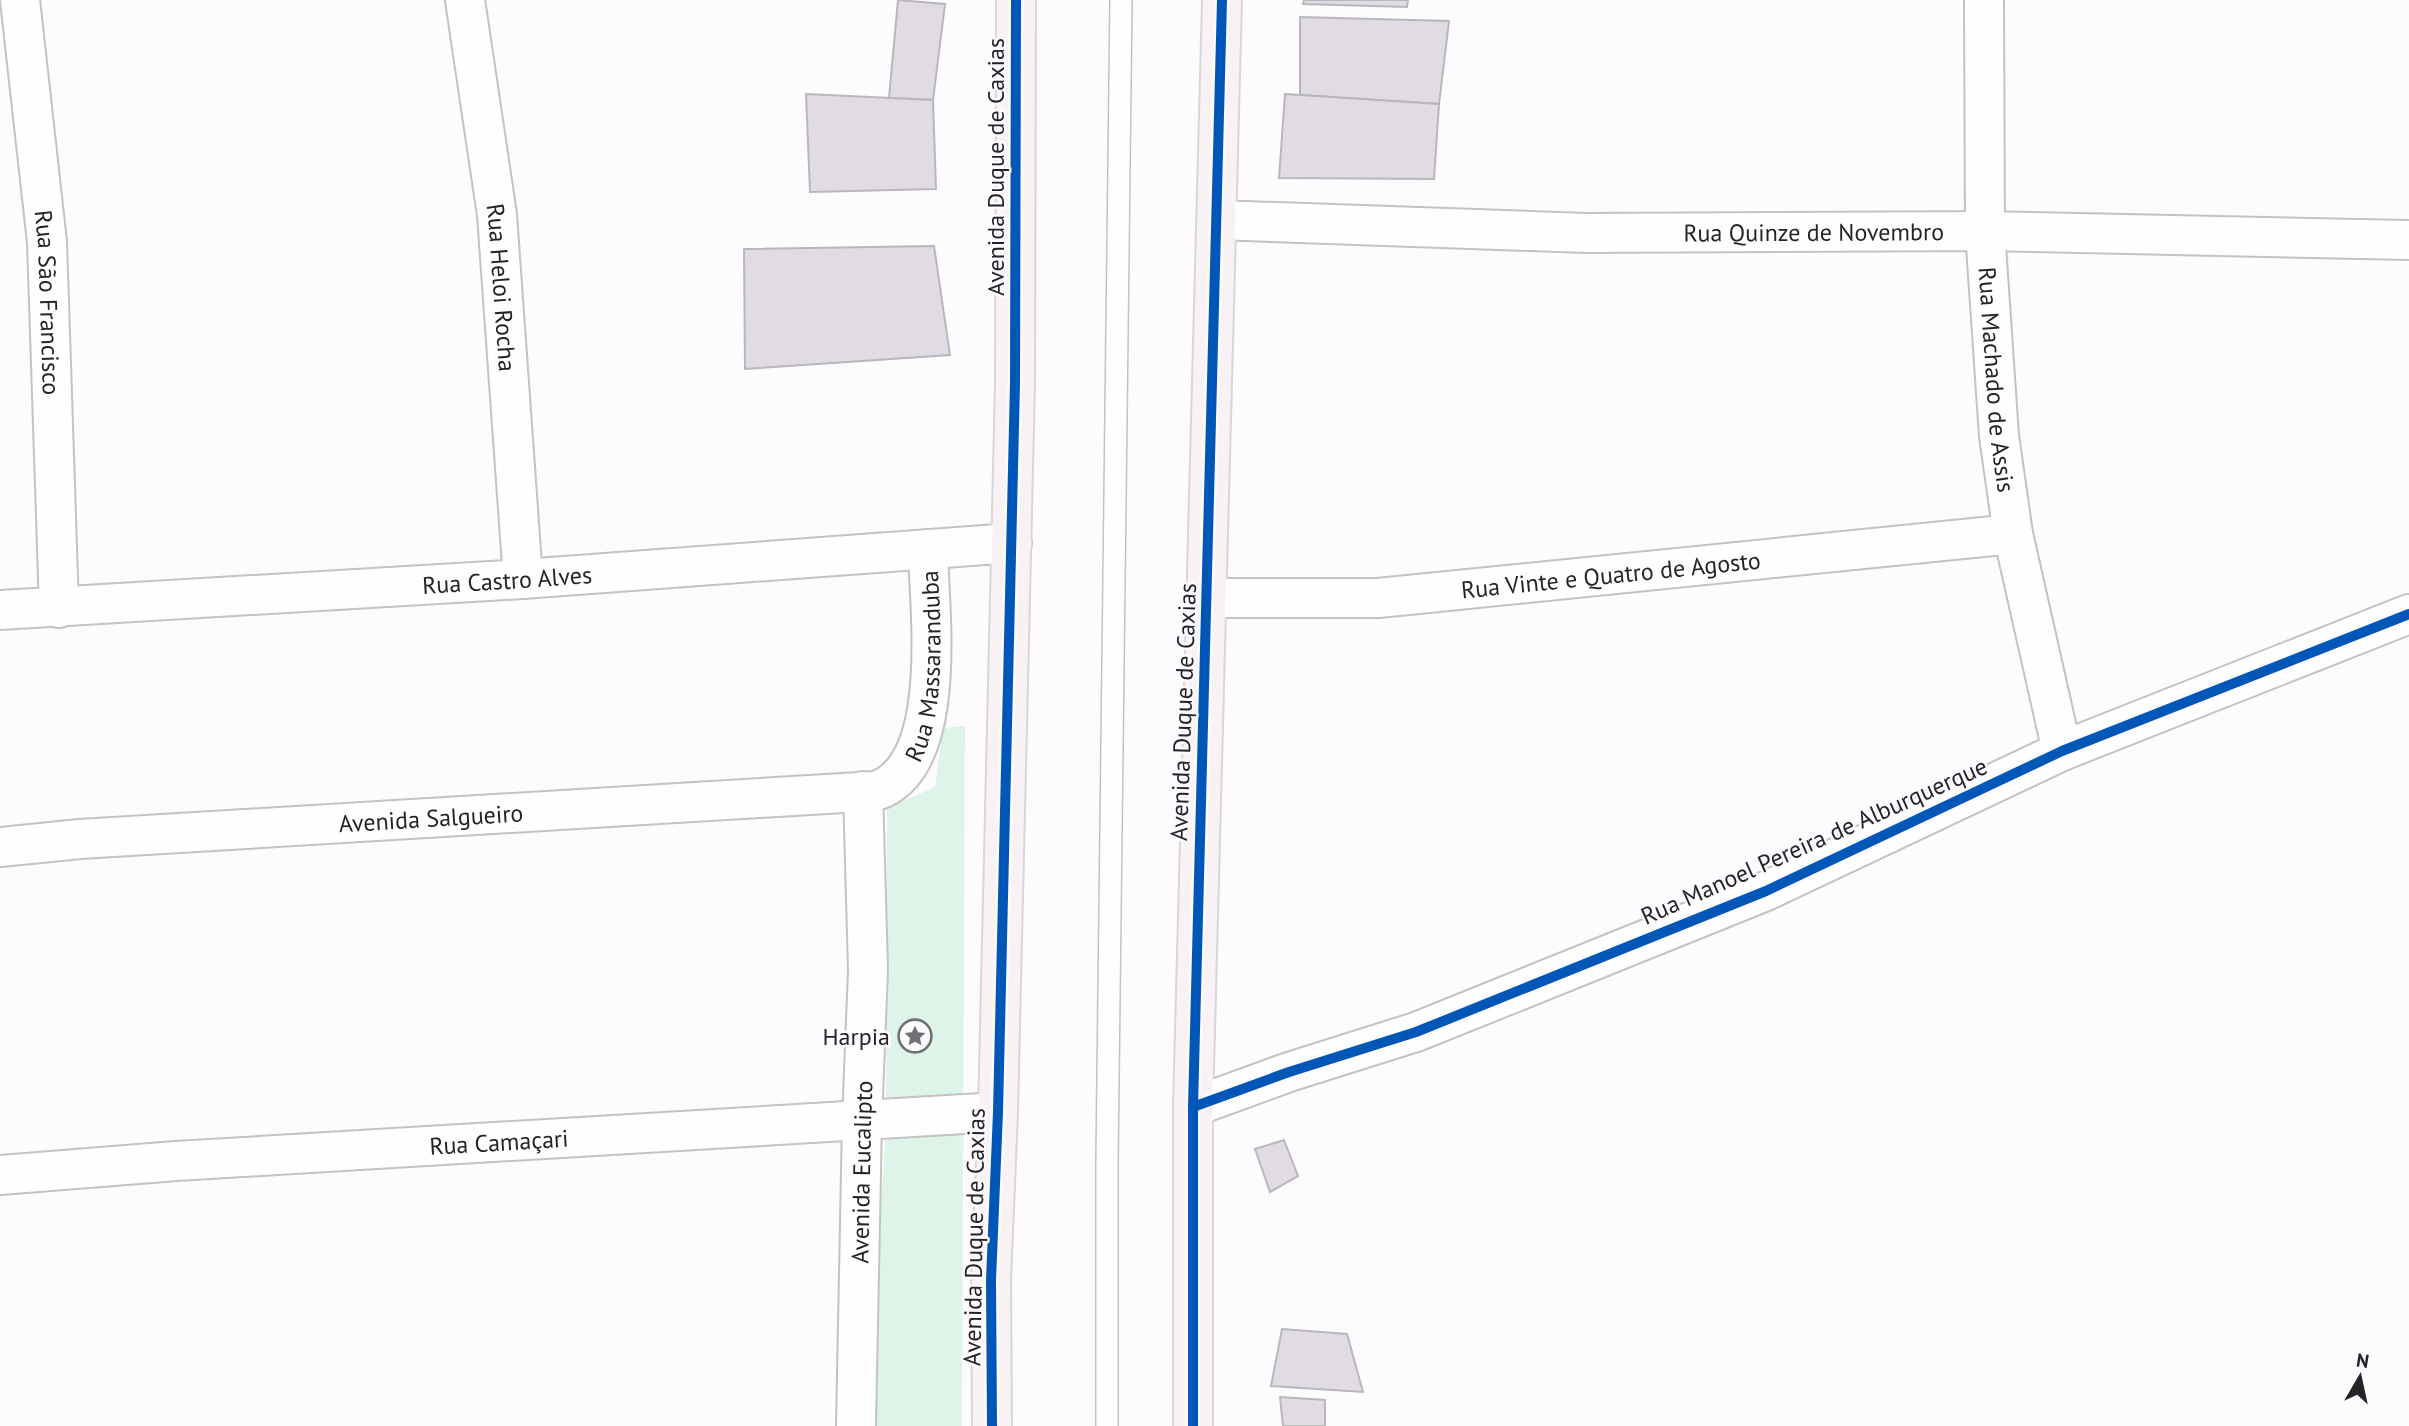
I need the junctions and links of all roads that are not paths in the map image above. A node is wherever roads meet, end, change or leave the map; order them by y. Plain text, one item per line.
1 (20, 0) edge
2 (465, 0) edge
3 (1016, 0) edge
4 (1121, 0) edge
5 (1222, 0) edge
6 (1984, 0) edge
7 (1217, 220) junction
8 (1985, 231) junction
9 (2409, 240) edge
10 (2013, 534) junction
11 (1012, 543) junction
12 (928, 549) junction
13 (523, 579) junction
14 (1208, 598) junction
15 (59, 608) junction
16 (0, 610) edge
17 (2409, 614) edge
18 (2062, 751) junction
19 (863, 792) junction
20 (0, 847) edge
21 (1193, 1107) junction
22 (998, 1112) junction
23 (862, 1121) junction
24 (0, 1175) edge
25 (856, 1426) edge
26 (992, 1426) edge
27 (1107, 1426) edge
28 (1193, 1426) edge

1 - 15 street, Rua São Francisco
2 - 13 street, Rua Heloi Rocha
3 - 11 highway, Avenida Duque de Caxias
4 - 27 lane
5 - 7 highway, Avenida Duque de Caxias
6 - 8 street, Rua Machado de Assis
7 - 8 street, Rua Quinze de Novembro
7 - 14 highway, Avenida Duque de Caxias
8 - 9 street, Rua Quinze de Novembro
8 - 10 street, Rua Machado de Assis
10 - 14 street, Rua Vinte e Quatro de Agosto
10 - 18 street, Rua Machado de Assis
11 - 12 street, Rua Castro Alves
11 - 22 highway, Avenida Duque de Caxias
12 - 13 street, Rua Castro Alves
12 - 19 street, Rua Massaranduba
13 - 15 street, Rua Castro Alves
14 - 21 highway, Avenida Duque de Caxias
15 - 16 street, Rua Castro Alves
17 - 18 street, Rua Manoel Pereira de Alburquerque
18 - 21 street, Rua Manoel Pereira de Alburquerque
19 - 20 street, Avenida Salgueiro
19 - 23 street, Avenida Eucalipto
21 - 28 highway, Avenida Duque de Caxias
22 - 23 street, Rua Camaçari
22 - 26 highway, Avenida Duque de Caxias
23 - 24 street, Rua Camaçari
23 - 25 street, Avenida Eucalipto

